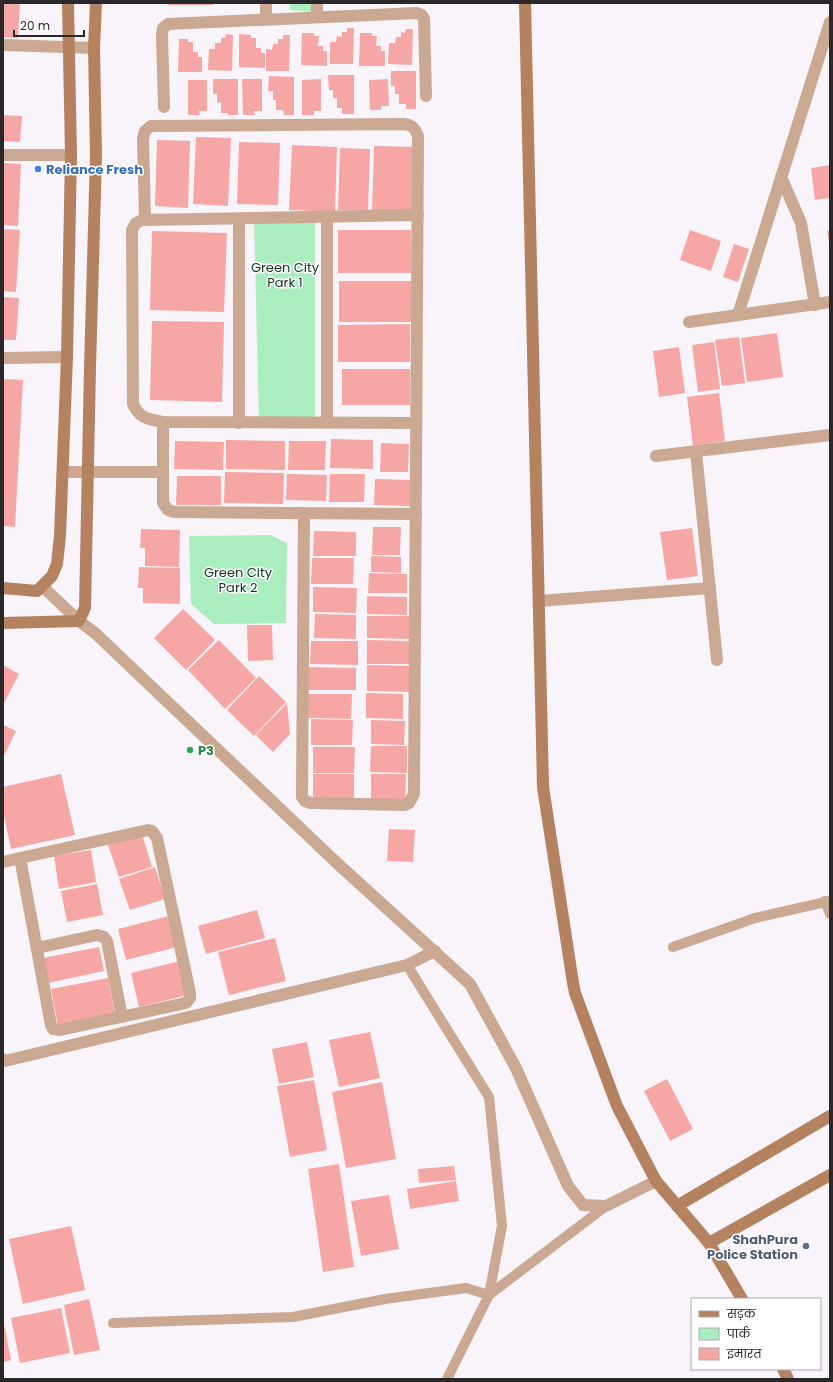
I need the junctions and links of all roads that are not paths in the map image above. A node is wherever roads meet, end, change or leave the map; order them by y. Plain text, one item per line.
1 (68, 3) edge
2 (96, 3) edge
3 (266, 3) edge
4 (316, 3) edge
5 (525, 3) edge
6 (317, 17) junction
7 (266, 19) junction
8 (830, 22) edge
9 (3, 45) edge
10 (69, 48) junction
11 (94, 48) junction
12 (426, 96) dead end
13 (164, 107) dead end
14 (3, 155) edge
15 (71, 155) junction
16 (781, 177) junction
17 (418, 215) junction
18 (327, 217) junction
19 (239, 218) junction
20 (145, 220) junction
21 (830, 302) edge
22 (815, 304) junction
23 (738, 315) junction
24 (689, 322) dead end
25 (67, 357) junction
26 (3, 358) edge
27 (163, 422) junction
28 (327, 422) junction
29 (240, 423) junction
30 (416, 423) junction
31 (830, 435) edge
32 (696, 452) junction
33 (656, 456) dead end
34 (88, 471) junction
35 (63, 472) junction
36 (162, 472) junction
37 (304, 513) junction
38 (416, 514) junction
39 (42, 586) junction
40 (3, 588) edge
41 (710, 588) junction
42 (539, 601) junction
43 (79, 621) junction
44 (3, 623) edge
45 (717, 660) dead end
46 (20, 858) junction
47 (3, 862) edge
48 (828, 901) edge
49 (830, 914) edge
50 (674, 947) dead end
51 (37, 948) junction
52 (435, 951) junction
53 (407, 965) junction
54 (122, 1017) junction
55 (3, 1059) edge
56 (830, 1116) edge
57 (830, 1175) edge
58 (656, 1181) junction
59 (606, 1206) junction
60 (677, 1206) junction
61 (708, 1243) junction
62 (490, 1295) junction
63 (741, 1298) edge
64 (113, 1323) dead end
65 (784, 1370) edge
66 (447, 1379) edge
67 (788, 1379) edge

1 - 10 street
2 - 11 street
3 - 7 street
4 - 6 street
5 - 42 street
6 - 7 street
6 - 12 street
7 - 13 street
8 - 16 street
9 - 10 street
10 - 11 street
10 - 15 street
11 - 34 street
14 - 15 street
15 - 25 street
16 - 22 street
16 - 23 street
17 - 18 street
17 - 20 street
17 - 30 street
18 - 19 street
18 - 28 street
19 - 20 street
19 - 29 street
20 - 27 street
21 - 22 street
22 - 23 street
23 - 24 street
25 - 26 street
25 - 35 street
27 - 29 street
27 - 36 street
28 - 29 street
28 - 30 street
30 - 38 street
31 - 32 street
32 - 33 street
32 - 41 street
34 - 35 street
34 - 36 street
34 - 43 street
35 - 39 street
36 - 37 street
37 - 38 street
37 - 38 street
39 - 40 street
39 - 43 street
41 - 42 street
41 - 45 street
42 - 58 street
43 - 44 street
43 - 52 street
46 - 47 street
46 - 51 street
46 - 54 street
48 - 49 lane
48 - 50 lane
51 - 54 street
51 - 54 street
52 - 53 street
52 - 59 street
53 - 55 street
53 - 62 lane
56 - 60 street
57 - 61 street
58 - 59 street
58 - 60 street
59 - 62 lane
60 - 61 street
61 - 63 street
62 - 64 lane
62 - 66 lane
65 - 67 street

